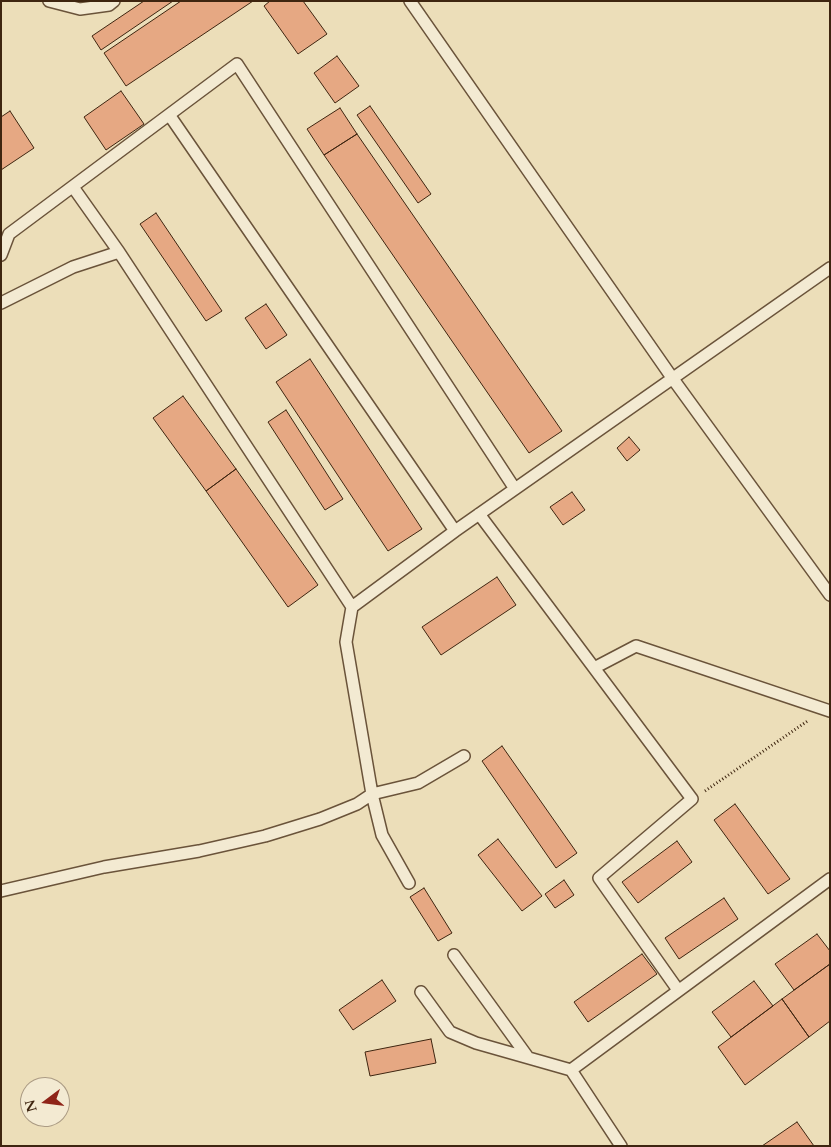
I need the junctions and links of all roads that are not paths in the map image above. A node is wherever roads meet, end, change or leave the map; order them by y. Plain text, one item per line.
1 (49, 1) edge
2 (114, 1) edge
3 (410, 1) edge
4 (170, 116) junction
5 (73, 187) junction
6 (119, 252) junction
7 (1, 254) edge
8 (830, 268) edge
9 (1, 303) edge
10 (673, 379) junction
11 (515, 489) junction
12 (479, 514) junction
13 (455, 531) junction
14 (830, 595) edge
15 (352, 607) junction
16 (594, 668) junction
17 (827, 710) edge
18 (464, 756) dead end
19 (372, 794) junction
20 (830, 880) edge
21 (409, 883) dead end
22 (1, 891) edge
23 (454, 955) dead end
24 (678, 990) junction
25 (421, 992) dead end
26 (527, 1056) junction
27 (571, 1070) junction
28 (621, 1146) edge

1 - 2 lane
3 - 10 lane
4 - 5 lane
4 - 11 lane
4 - 13 lane
5 - 6 lane
5 - 7 lane
6 - 9 lane
6 - 15 lane
8 - 10 lane
10 - 11 lane
10 - 14 lane
11 - 12 lane
12 - 13 lane
12 - 16 lane
13 - 15 lane
15 - 19 lane
16 - 17 lane
16 - 24 lane
18 - 19 lane
19 - 21 lane
19 - 22 lane
20 - 24 lane
23 - 26 lane
24 - 27 lane
25 - 26 lane
26 - 27 lane
27 - 28 lane

